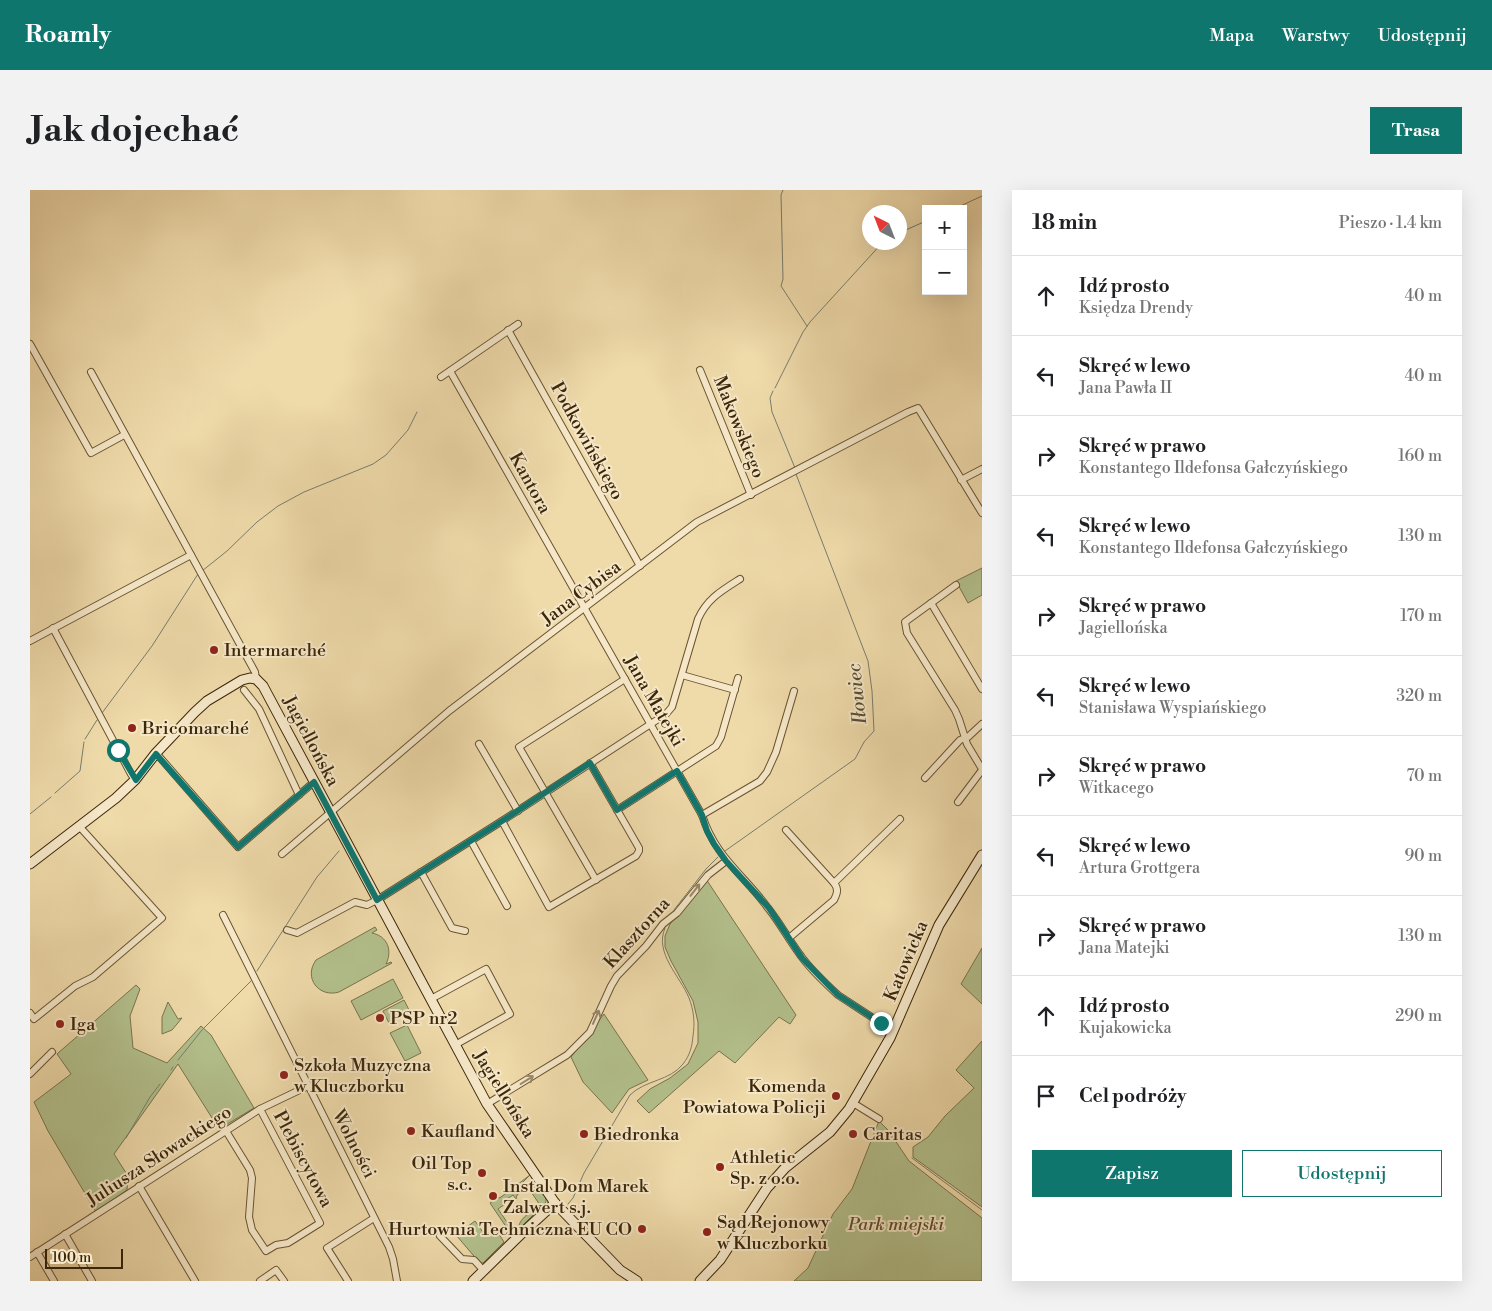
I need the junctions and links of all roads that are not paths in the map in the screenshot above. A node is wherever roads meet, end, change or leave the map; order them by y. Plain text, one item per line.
1 (518, 324) dead end
2 (508, 330) junction
3 (30, 344) edge
4 (700, 370) dead end
5 (450, 371) junction
6 (91, 372) dead end
7 (441, 377) dead end
8 (124, 435) junction
9 (982, 469) edge
10 (962, 480) junction
11 (751, 495) junction
12 (982, 513) edge
13 (191, 555) junction
14 (640, 566) junction
15 (740, 579) dead end
16 (956, 586) dead end
17 (931, 603) junction
18 (584, 609) junction
19 (53, 628) junction
20 (30, 641) edge
21 (682, 674) junction
22 (738, 678) dead end
23 (256, 679) junction
24 (625, 680) junction
25 (982, 689) edge
26 (244, 690) dead end
27 (735, 690) junction
28 (794, 691) dead end
29 (651, 724) junction
30 (982, 724) edge
31 (965, 738) junction
32 (479, 744) dead end
33 (156, 754) junction
34 (590, 763) junction
35 (982, 770) edge
36 (677, 771) junction
37 (926, 778) dead end
38 (136, 780) junction
39 (314, 782) junction
40 (545, 792) junction
41 (299, 795) junction
42 (958, 802) dead end
43 (617, 810) junction
44 (518, 811) junction
45 (330, 812) junction
46 (702, 815) junction
47 (900, 818) dead end
48 (502, 821) junction
49 (79, 826) junction
50 (786, 830) dead end
51 (471, 840) junction
52 (282, 854) dead end
53 (982, 855) edge
54 (726, 861) junction
55 (30, 864) edge
56 (421, 872) junction
57 (596, 880) junction
58 (834, 883) junction
59 (377, 900) junction
60 (507, 906) dead end
61 (223, 915) dead end
62 (287, 930) dead end
63 (465, 931) dead end
64 (789, 938) junction
65 (431, 1000) junction
66 (32, 1016) edge
67 (893, 1030) junction
68 (455, 1045) junction
69 (52, 1052) dead end
70 (30, 1074) edge
71 (308, 1086) junction
72 (853, 1103) junction
73 (487, 1104) junction
74 (260, 1109) junction
75 (879, 1119) dead end
76 (226, 1131) junction
77 (139, 1186) junction
78 (555, 1203) junction
79 (374, 1218) junction
80 (65, 1234) junction
81 (440, 1236) dead end
82 (37, 1252) junction
83 (30, 1257) edge
84 (484, 1271) junction
85 (54, 1281) edge
86 (92, 1281) edge
87 (195, 1281) edge
88 (260, 1281) edge
89 (284, 1281) edge
90 (348, 1281) edge
91 (396, 1281) edge
92 (473, 1281) edge
93 (637, 1281) edge
94 (700, 1281) edge

1 - 2 street
2 - 5 street
2 - 14 street, Podkowińskiego
3 - 8 street
4 - 11 street, Makowskiego
5 - 7 street
5 - 18 street, Kantora
6 - 8 street
8 - 13 street
9 - 10 street
10 - 11 street, Jana Cybisa
10 - 12 street
11 - 14 street, Jana Cybisa
13 - 19 street
13 - 23 street
14 - 18 street, Jana Cybisa
15 - 21 street
16 - 17 street
17 - 25 street
17 - 31 street
18 - 24 street, Jana Matejki
18 - 45 street, Jana Cybisa
19 - 20 street
19 - 38 street
21 - 27 street
21 - 29 street
22 - 27 street
23 - 33 street
23 - 39 street, Jagiellońska
24 - 29 street, Jana Matejki
24 - 40 street
26 - 41 street
27 - 36 street
28 - 46 street
29 - 34 street
29 - 36 street, Jana Matejki
30 - 31 street
31 - 35 street
31 - 37 street
32 - 44 street
33 - 38 street
33 - 41 street
34 - 40 street
34 - 43 street
35 - 42 street
36 - 43 street
36 - 46 street, Jana Matejki
38 - 49 street
39 - 41 street
39 - 45 street, Jagiellońska
40 - 44 street
40 - 57 street
43 - 57 street
44 - 48 street
45 - 52 street, Jana Cybisa
45 - 59 street, Jagiellońska
46 - 54 street, Jana Matejki
47 - 58 street
48 - 51 street
48 - 57 street
49 - 55 street
49 - 66 street
50 - 58 street
51 - 56 street
51 - 60 street
53 - 67 street, Katowicka
54 - 64 street, Jana Matejki
73 -> 54 street, Klasztorna
56 - 59 street
56 - 63 street
58 - 64 street
59 - 62 street
59 - 65 street, Jagiellońska
61 - 71 street, Wolności
64 - 67 street, Jana Matejki
65 - 68 street, Jagiellońska
65 - 68 street
67 - 72 street, Katowicka
68 - 73 street, Jagiellońska
69 - 70 street
71 - 74 street, Juliusza Słowackiego
71 - 79 street, Wolności
72 - 75 street
72 - 94 street, Katowicka
73 - 78 street, Jagiellońska
74 - 76 street, Juliusza Słowackiego
74 - 76 street, Plebiscytowa
76 - 77 street, Juliusza Słowackiego
77 - 80 street, Juliusza Słowackiego
77 - 87 street
78 - 84 street
78 - 93 street, Jagiellońska
79 - 90 street
79 - 91 street, Wolności
80 - 82 street, Juliusza Słowackiego
80 - 86 street
81 - 84 street
82 - 83 street, Juliusza Słowackiego
82 - 85 street
84 - 92 street
88 - 89 street

